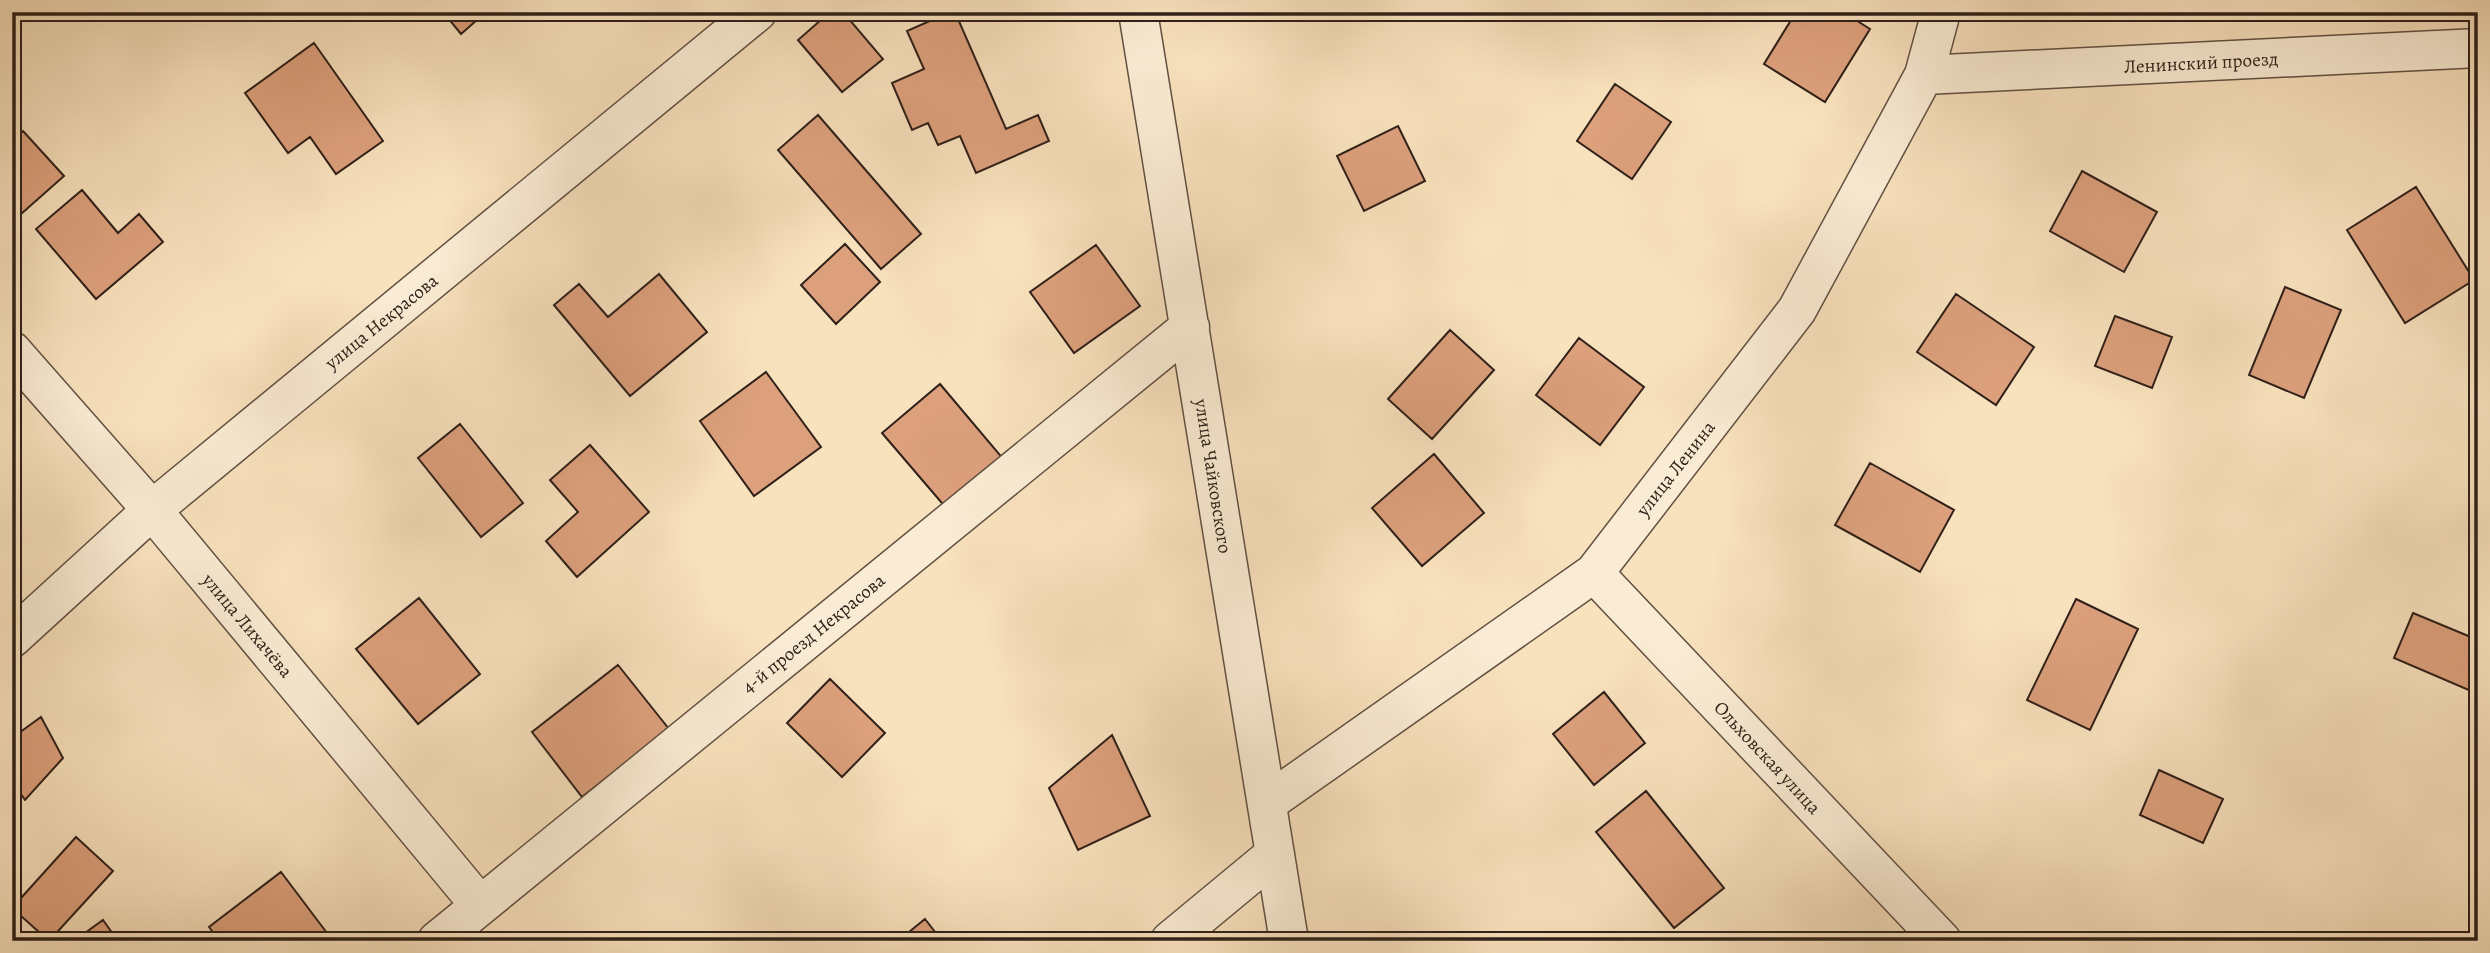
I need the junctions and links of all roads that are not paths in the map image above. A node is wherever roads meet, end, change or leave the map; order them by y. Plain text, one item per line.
1 (757, 12) edge
2 (1138, 12) edge
3 (1941, 12) edge
4 (2478, 48) edge
5 (1924, 75) junction
6 (1190, 327) junction
7 (12, 351) edge
8 (152, 510) junction
9 (1594, 573) junction
10 (12, 638) edge
11 (1267, 803) junction
12 (1275, 854) junction
13 (479, 904) junction
14 (437, 941) edge
15 (1170, 941) edge
16 (1290, 941) edge
17 (1942, 941) edge

1 - 8 street, улица Некрасова
2 - 6 street, улица Чайковского
3 - 5 street, улица Ленина
4 - 5 street, Ленинский проезд
5 - 9 street, улица Ленина
6 - 11 street, улица Чайковского
6 - 13 street, 4-й проезд Некрасова
7 - 8 street, улица Лихачёва
8 - 10 street, улица Некрасова
8 - 13 street, улица Лихачёва
9 - 11 street, улица Ленина
9 - 17 street, Ольховская улица
11 - 12 street, улица Чайковского
12 - 15 street
12 - 16 street, улица Чайковского
13 - 14 street, 4-й проезд Некрасова

